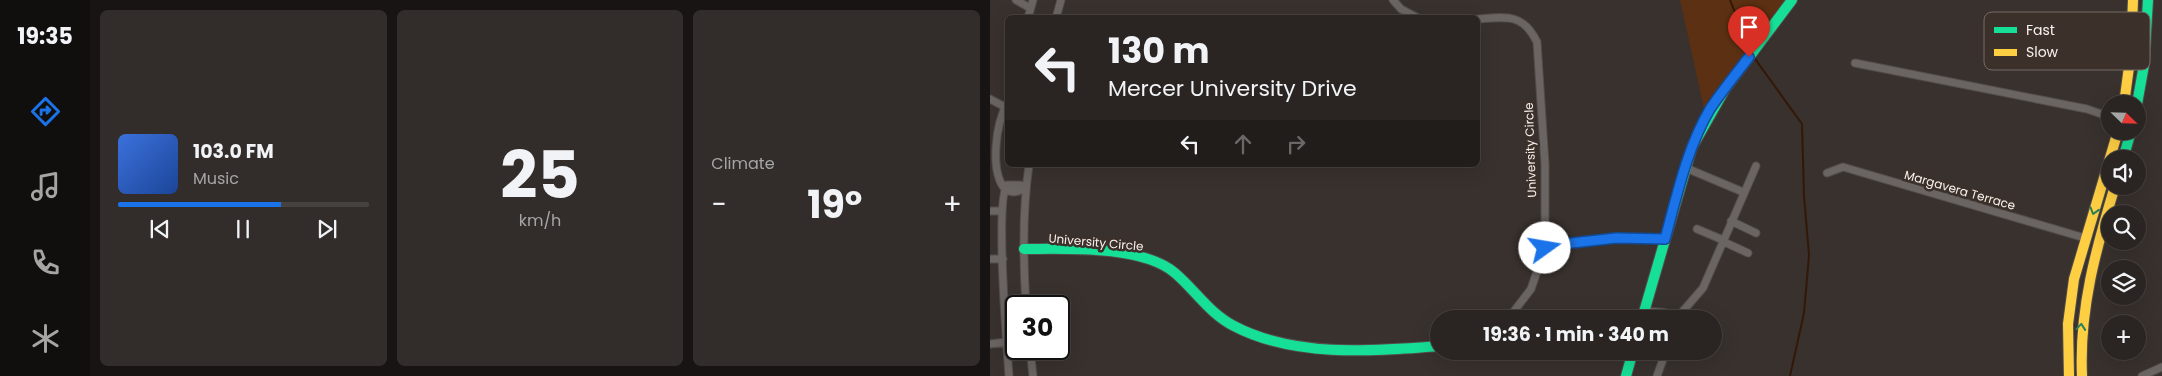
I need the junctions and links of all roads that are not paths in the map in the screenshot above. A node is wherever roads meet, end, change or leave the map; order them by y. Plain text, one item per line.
1 (1016, 0) edge
2 (1033, 0) edge
3 (1061, 0) edge
4 (1393, 0) edge
5 (1792, 0) edge
6 (1030, 8) junction
7 (1029, 15) edge
8 (1057, 15) edge
9 (1412, 15) edge
10 (1480, 18) edge
11 (1855, 63) dead end
12 (2130, 70) edge
13 (2143, 70) edge
14 (2126, 95) edge
15 (2139, 95) edge
16 (990, 99) edge
17 (1005, 104) edge
18 (1005, 107) edge
19 (2101, 113) edge
20 (2115, 140) edge
21 (1756, 166) dead end
22 (1029, 167) edge
23 (1686, 168) junction
24 (1828, 173) dead end
25 (1026, 188) junction
26 (1005, 189) junction
27 (1743, 192) junction
28 (2112, 195) edge
29 (1001, 210) junction
30 (990, 211) edge
31 (1731, 221) junction
32 (1697, 229) dead end
33 (1756, 233) dead end
34 (2086, 238) junction
35 (1665, 239) junction
36 (1723, 241) junction
37 (1545, 246) junction
38 (1024, 249) junction
39 (1748, 253) dead end
40 (1003, 259) junction
41 (990, 260) edge
42 (1026, 295) edge
43 (1515, 310) edge
44 (1644, 310) edge
45 (1684, 310) edge
46 (1005, 314) edge
47 (1005, 342) edge
48 (990, 344) edge
49 (1430, 347) edge
50 (1008, 360) edge
51 (1031, 360) edge
52 (1630, 360) edge
53 (1663, 360) edge
54 (2162, 367) edge
55 (1009, 376) edge
56 (1033, 376) edge
57 (1626, 376) edge
58 (1657, 376) edge
59 (2069, 376) edge
60 (2082, 376) edge
61 (2142, 376) edge

1 - 6 street
2 - 6 street
3 - 8 street
4 - 9 street
5 - 23 street
6 - 7 street
10 - 37 street, University Circle
11 - 19 street
12 - 14 street
13 - 15 street
16 - 17 street
18 - 26 street
20 -> 34 street
21 - 27 street
22 - 25 street
23 - 27 street
23 - 35 street
24 - 34 street, Margavera Terrace
25 - 26 street
25 - 38 street
26 - 29 street
27 - 31 street
60 -> 28 street
29 - 30 street
29 - 40 street
31 - 33 street
31 - 36 street
32 - 36 street
34 - 59 street
35 - 37 street
35 - 44 street
36 - 39 street
36 - 45 street
37 - 43 street, University Circle
38 - 42 street
38 - 49 street, University Circle
40 - 41 street
40 - 46 street
47 - 48 street
50 - 55 street
51 - 56 street
52 - 57 street
53 - 58 street
54 - 61 street

